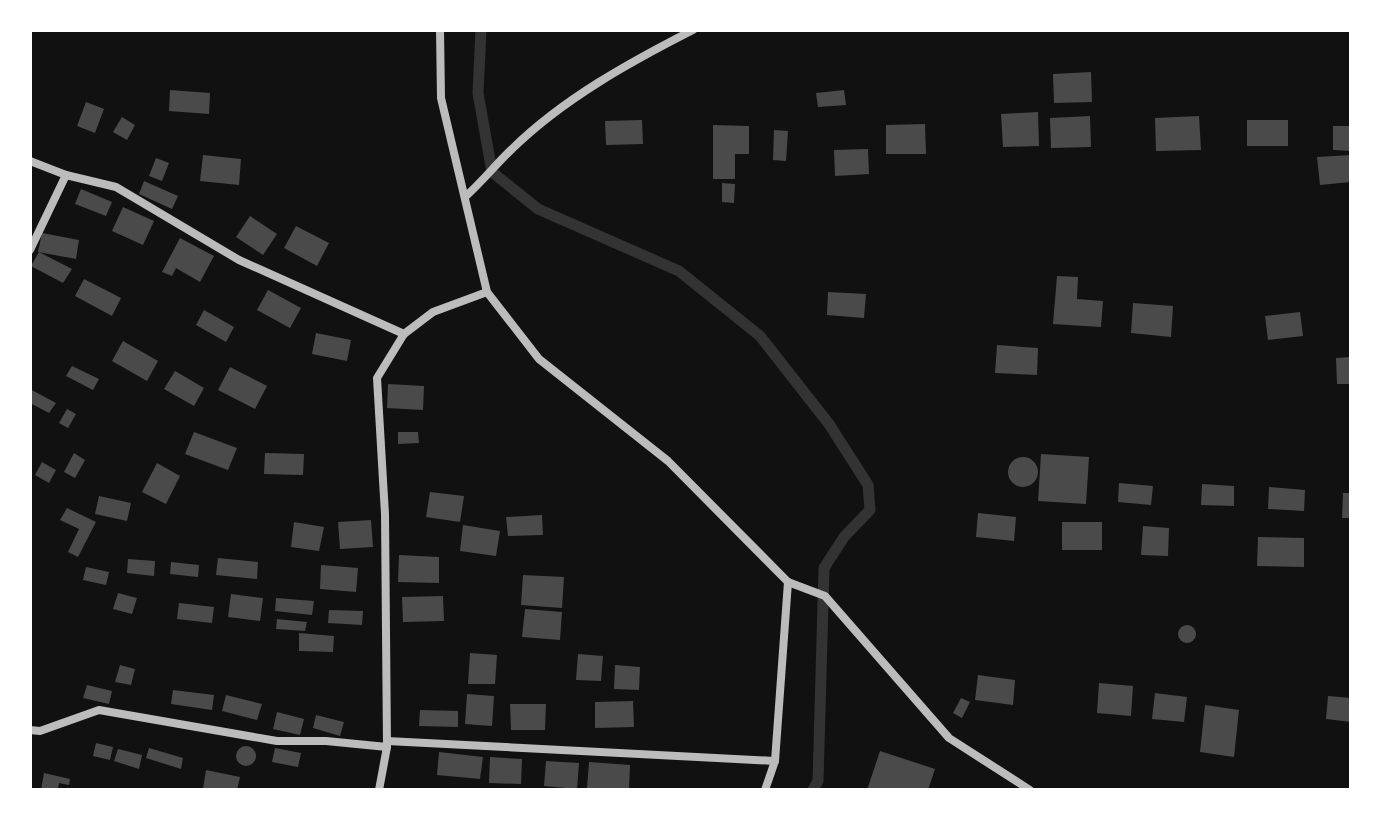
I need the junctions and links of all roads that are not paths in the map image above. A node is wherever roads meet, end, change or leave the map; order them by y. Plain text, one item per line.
1 (440, 30) edge
2 (693, 30) edge
3 (30, 161) edge
4 (66, 175) junction
5 (465, 197) junction
6 (30, 250) edge
7 (487, 292) junction
8 (404, 334) junction
9 (788, 582) junction
10 (30, 730) edge
11 (387, 744) junction
12 (775, 761) junction
13 (379, 790) edge
14 (765, 790) edge
15 (1030, 790) edge

1 - 5 street
2 - 5 street
3 - 4 street
4 - 6 street
4 - 8 street
5 - 7 street
7 - 8 street
7 - 9 street
8 - 11 street
9 - 12 street
9 - 15 street
10 - 11 street
11 - 12 street
11 - 13 street
12 - 14 street

